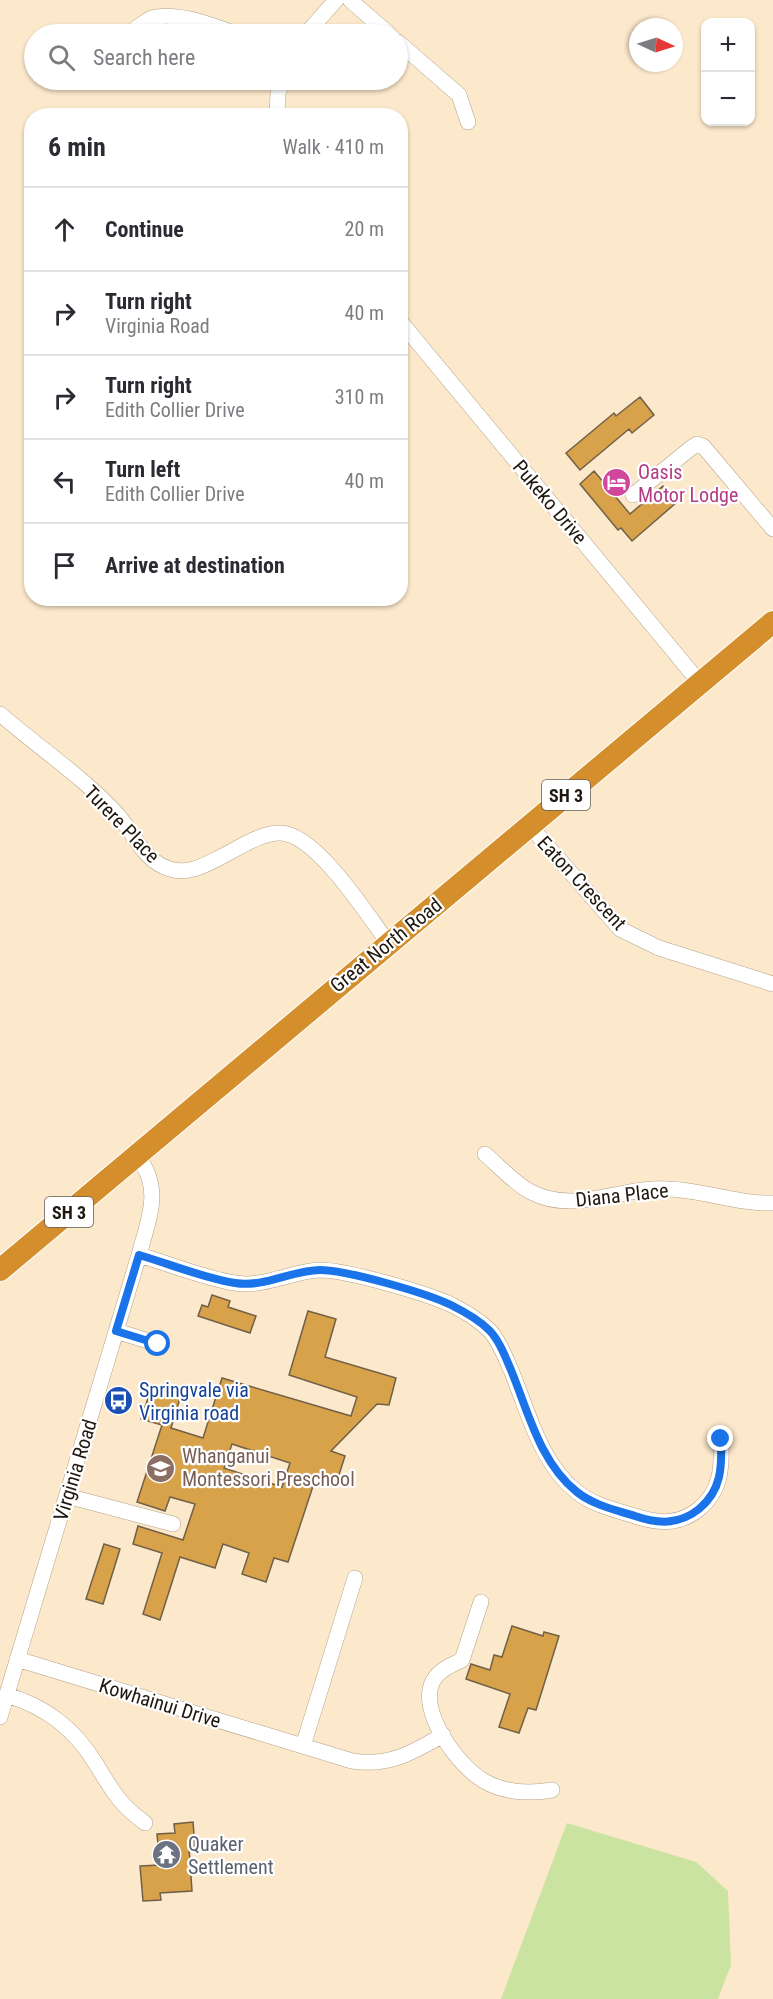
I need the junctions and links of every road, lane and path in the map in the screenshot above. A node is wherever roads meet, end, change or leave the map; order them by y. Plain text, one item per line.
1 (336, 0) edge
2 (350, 0) edge
3 (142, 24) edge
4 (204, 24) edge
5 (315, 24) edge
6 (378, 24) edge
7 (408, 51) edge
8 (279, 90) edge
9 (277, 108) edge
10 (468, 122) dead end
11 (408, 331) edge
12 (633, 495) dead end
13 (773, 529) edge
14 (773, 622) edge
15 (700, 682) junction
16 (0, 714) edge
17 (530, 826) junction
18 (389, 944) junction
19 (773, 984) edge
20 (485, 1154) dead end
21 (137, 1155) junction
22 (773, 1203) edge
23 (139, 1255) junction
24 (0, 1270) edge
25 (116, 1331) junction
26 (158, 1344) dead end
27 (721, 1439) dead end
28 (67, 1496) junction
29 (173, 1524) dead end
30 (355, 1578) dead end
31 (481, 1602) dead end
32 (17, 1659) junction
33 (7, 1695) junction
34 (0, 1717) edge
35 (443, 1735) junction
36 (303, 1746) junction
37 (552, 1790) dead end
38 (145, 1823) dead end

1 - 5 street
2 - 6 street
3 - 4 street
7 - 10 street
8 - 9 street
11 - 15 street, Pukeko Drive
12 - 13 street
14 - 15 highway, Great North Road / SH 3
15 - 17 highway, Great North Road / SH 3
16 - 18 street, Turere Place
17 - 18 highway, Great North Road / SH 3
17 - 19 street, Eaton Crescent
18 - 21 highway, Great North Road / SH 3
20 - 22 street, Diana Place
21 - 23 street, Virginia Road
21 - 24 highway, Great North Road / SH 3
23 - 25 street, Virginia Road
23 - 27 street
25 - 26 street
25 - 28 street, Virginia Road
28 - 29 street
28 - 32 street, Virginia Road
30 - 36 street
31 - 35 street
32 - 33 street, Virginia Road
32 - 36 street, Kowhainui Drive
33 - 34 street, Virginia Road
33 - 38 street
35 - 36 street, Kowhainui Drive
35 - 37 street

